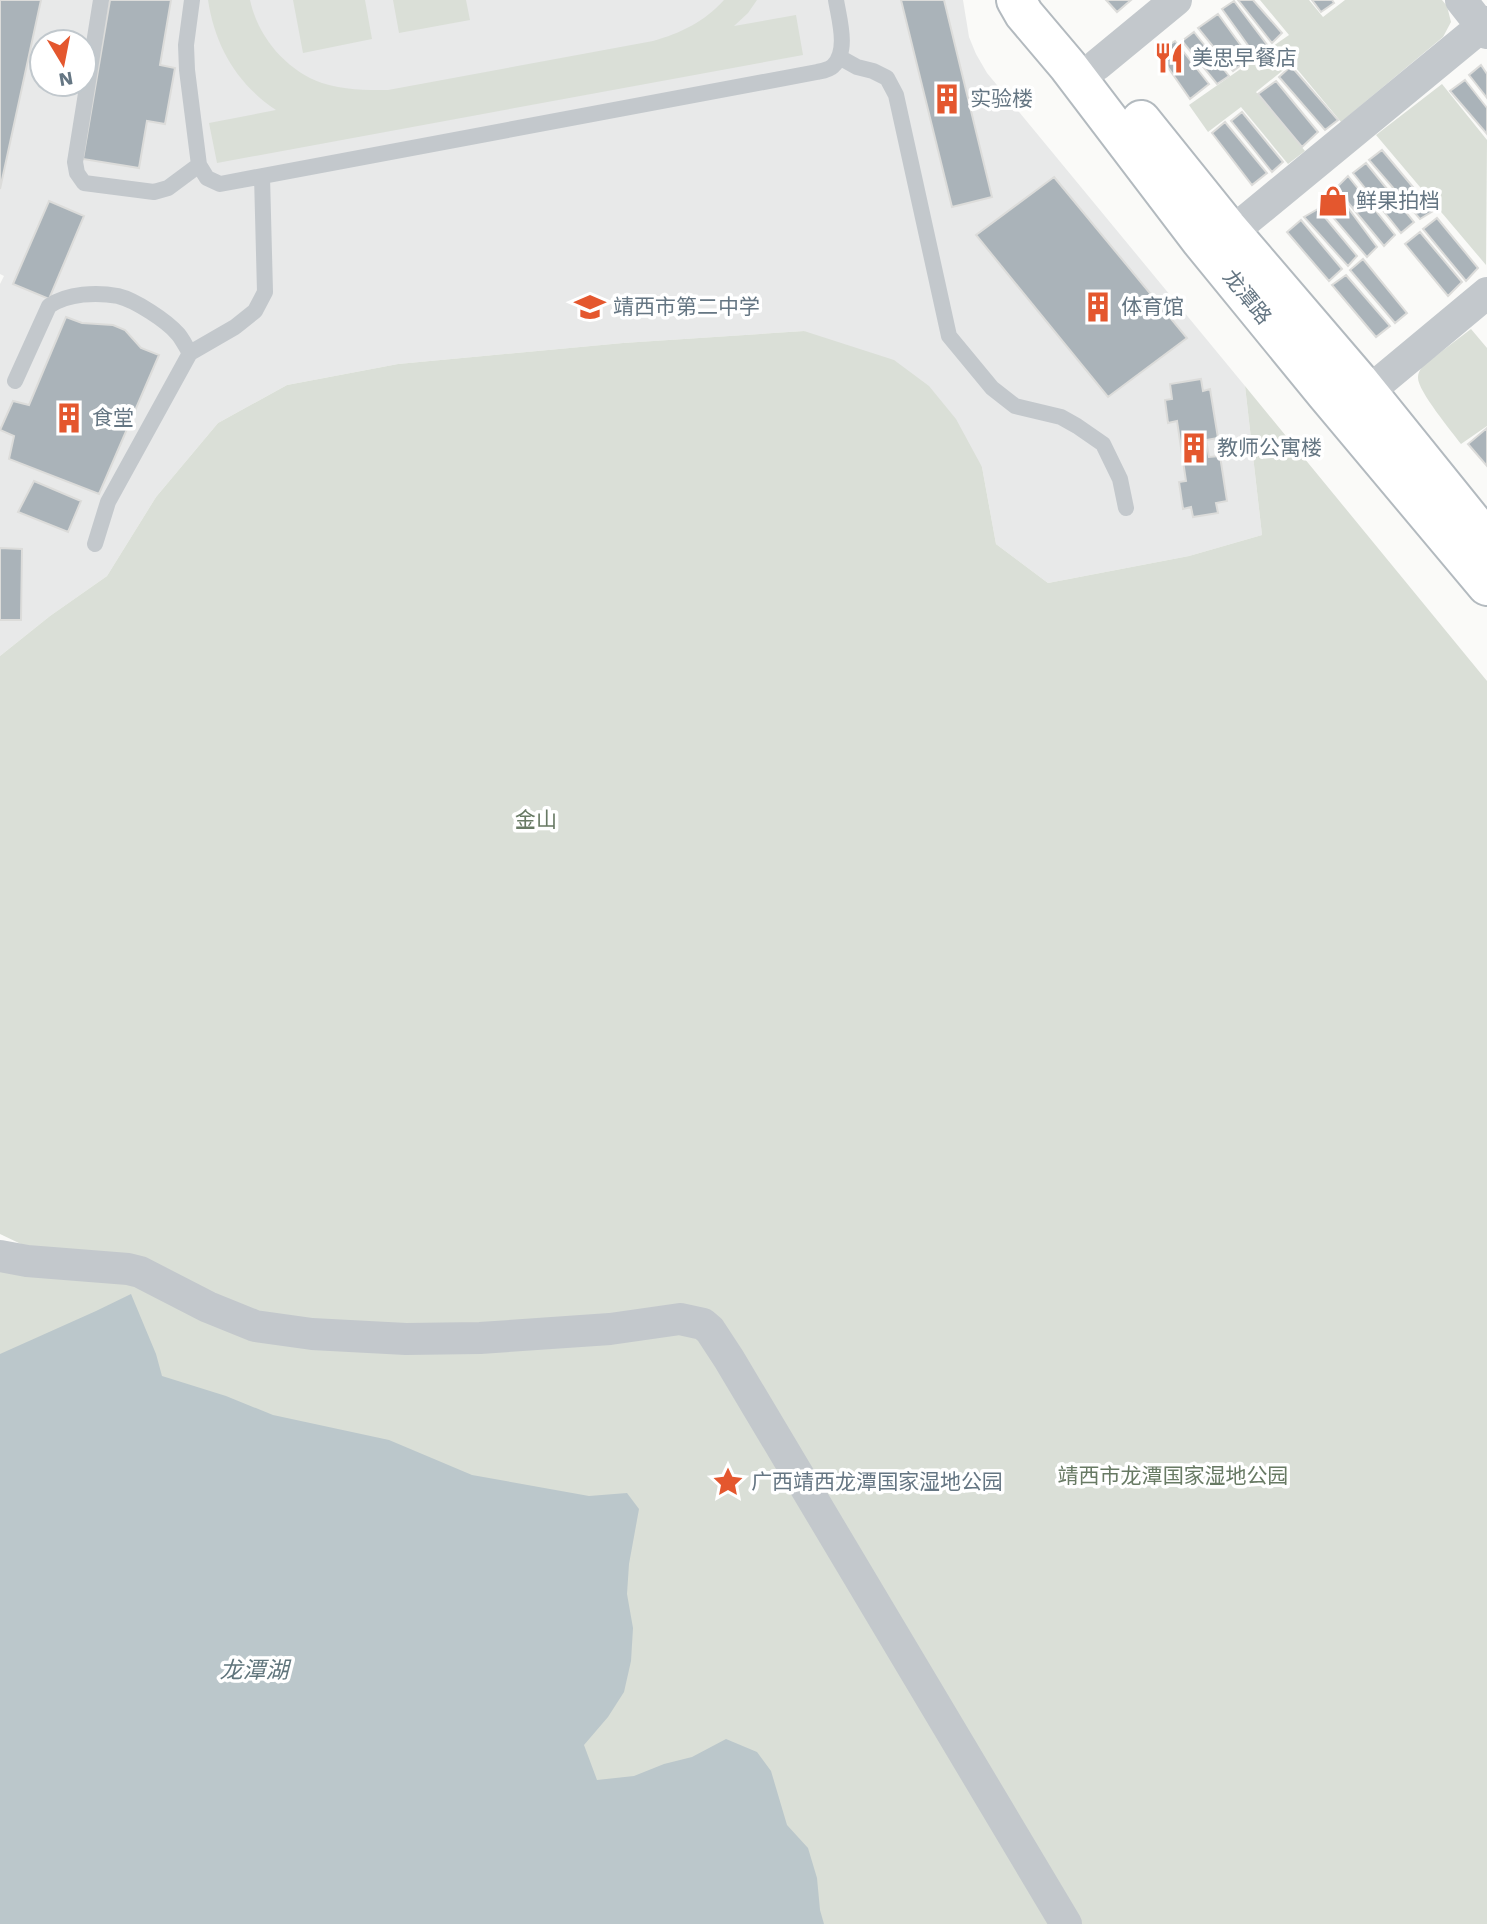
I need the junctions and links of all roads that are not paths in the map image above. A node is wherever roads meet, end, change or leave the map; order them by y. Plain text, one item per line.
1 (101, 0) edge
2 (192, 0) edge
3 (836, 0) edge
4 (1016, 0) edge
5 (1041, 0) edge
6 (1176, 0) edge
7 (1461, 0) edge
8 (1485, 27) edge
9 (839, 57) junction
10 (1097, 65) junction
11 (199, 166) junction
12 (262, 176) junction
13 (1232, 232) junction
14 (1487, 293) edge
15 (190, 353) junction
16 (15, 381) dead end
17 (1368, 392) junction
18 (1126, 508) dead end
19 (1487, 540) edge
20 (95, 544) dead end
21 (1487, 586) edge
22 (0, 1256) edge
23 (1066, 1924) edge

1 - 11 lane
2 - 11 lane
3 - 9 lane
4 - 21 main road, 龙潭路
5 - 10 main road, 龙潭路
6 - 10 street
7 - 8 street
8 - 13 street
9 - 12 lane
9 - 18 lane
10 - 13 main road, 龙潭路
11 - 12 lane
12 - 15 lane
13 - 17 main road, 龙潭路
14 - 17 street
15 - 16 lane
15 - 20 lane
17 - 19 main road, 龙潭路
22 - 23 street

